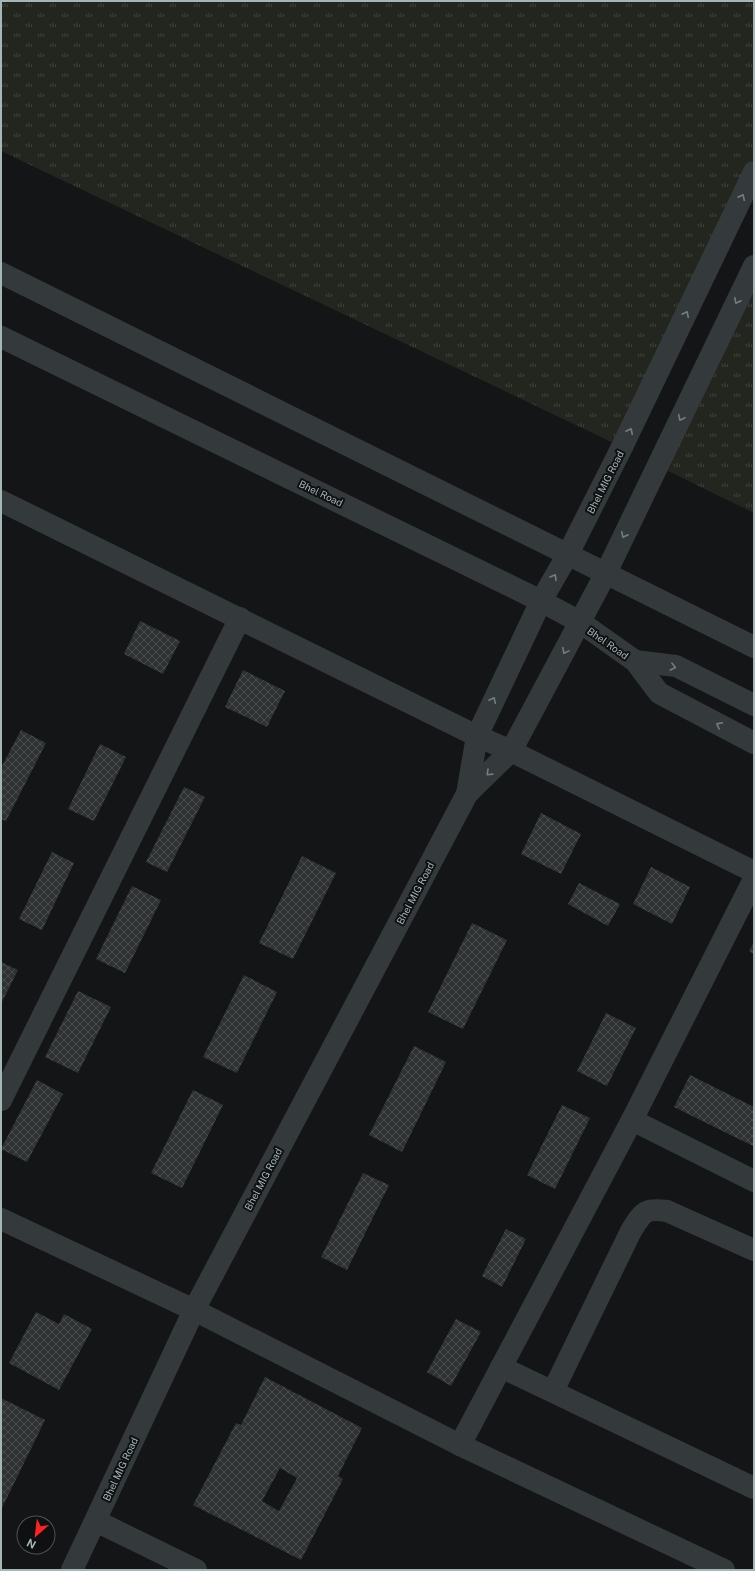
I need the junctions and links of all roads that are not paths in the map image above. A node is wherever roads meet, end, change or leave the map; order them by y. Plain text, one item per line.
1 (754, 172) edge
2 (754, 266) edge
3 (1, 273) edge
4 (1, 337) edge
5 (2, 505) edge
6 (568, 554) junction
7 (606, 573) junction
8 (541, 601) junction
9 (240, 618) junction
10 (580, 622) junction
11 (754, 647) edge
12 (635, 661) junction
13 (754, 705) edge
14 (477, 736) junction
15 (754, 742) edge
16 (512, 751) junction
17 (467, 794) junction
18 (754, 872) edge
19 (754, 879) edge
20 (1, 1100) edge
21 (632, 1120) junction
22 (754, 1181) edge
23 (1, 1219) edge
24 (754, 1250) edge
25 (194, 1310) junction
26 (501, 1366) junction
27 (553, 1392) junction
28 (460, 1445) junction
29 (754, 1488) edge
30 (96, 1521) junction
31 (72, 1570) edge
32 (196, 1570) edge
33 (724, 1570) edge

6 -> 1 street, Bhel MIG Road
2 -> 7 street, Bhel MIG Road
3 - 6 street
4 - 8 street, Bhel Road
5 - 9 street
6 - 7 street
8 -> 6 street, Bhel MIG Road
7 - 10 street, Bhel MIG Road
7 - 11 street
8 - 10 street, Bhel Road
14 -> 8 street, Bhel MIG Road
9 - 14 street
9 - 20 street
10 - 12 street, Bhel Road
10 -> 16 street, Bhel MIG Road
12 -> 13 street, Bhel Road
15 -> 12 street, Bhel Road
14 - 16 street
14 - 17 street, Bhel MIG Road
16 -> 17 street, Bhel MIG Road
16 - 18 street
17 - 25 street, Bhel MIG Road
19 - 21 street
21 - 22 street
21 - 26 street
23 - 25 street
24 - 27 street
25 - 28 street
25 - 30 street, Bhel MIG Road
26 - 27 street
26 - 28 street
27 - 29 street
28 - 33 street
30 - 31 street, Bhel MIG Road
30 - 32 street

